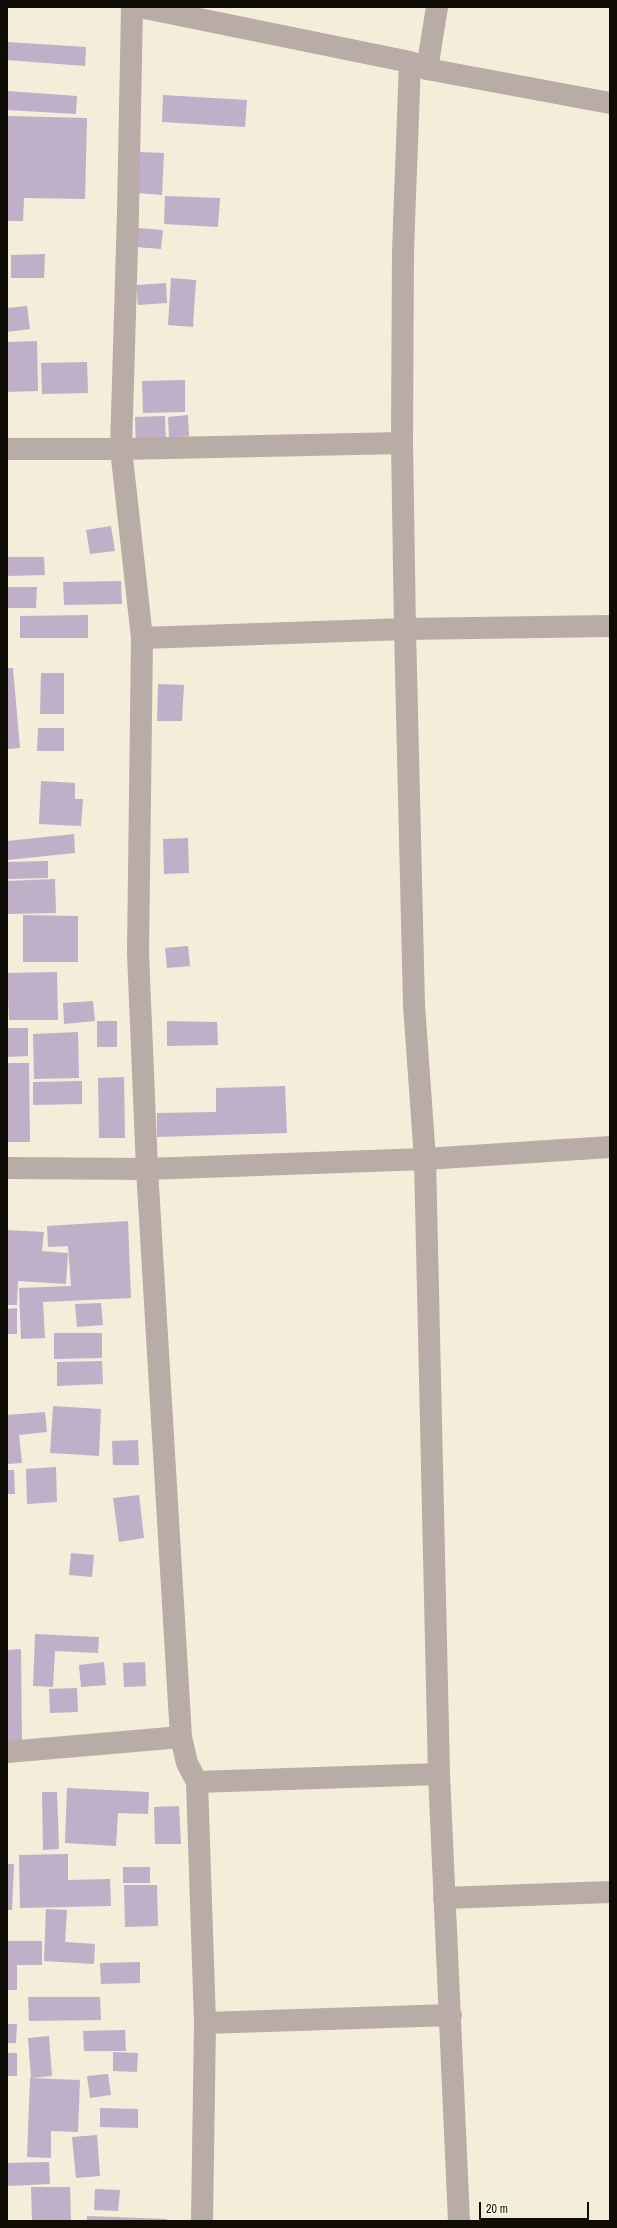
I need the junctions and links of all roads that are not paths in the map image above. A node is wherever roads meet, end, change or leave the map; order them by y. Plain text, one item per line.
1 (132, 7) edge
2 (140, 7) edge
3 (438, 7) edge
4 (418, 65) junction
5 (610, 103) edge
6 (402, 443) junction
7 (7, 449) edge
8 (121, 449) junction
9 (610, 626) edge
10 (405, 629) junction
11 (142, 638) junction
12 (610, 1148) edge
13 (425, 1159) junction
14 (7, 1168) edge
15 (147, 1169) junction
16 (181, 1737) junction
17 (7, 1752) edge
18 (439, 1774) junction
19 (197, 1782) junction
20 (610, 1892) edge
21 (444, 1898) junction
22 (451, 2014) junction
23 (205, 2023) junction
24 (202, 2221) edge
25 (459, 2221) edge

1 - 8 street
2 - 4 street
3 - 4 street
4 - 5 street
4 - 6 street
6 - 8 street
6 - 10 street
7 - 8 street
8 - 11 street
9 - 10 street
10 - 11 street
10 - 13 street
11 - 15 street
12 - 13 street
13 - 15 street
13 - 18 street
14 - 15 street
15 - 16 street
16 - 17 street
16 - 19 street
18 - 19 street
18 - 21 street
19 - 23 street
20 - 21 street
21 - 22 street
22 - 23 street
22 - 25 street
23 - 24 street

